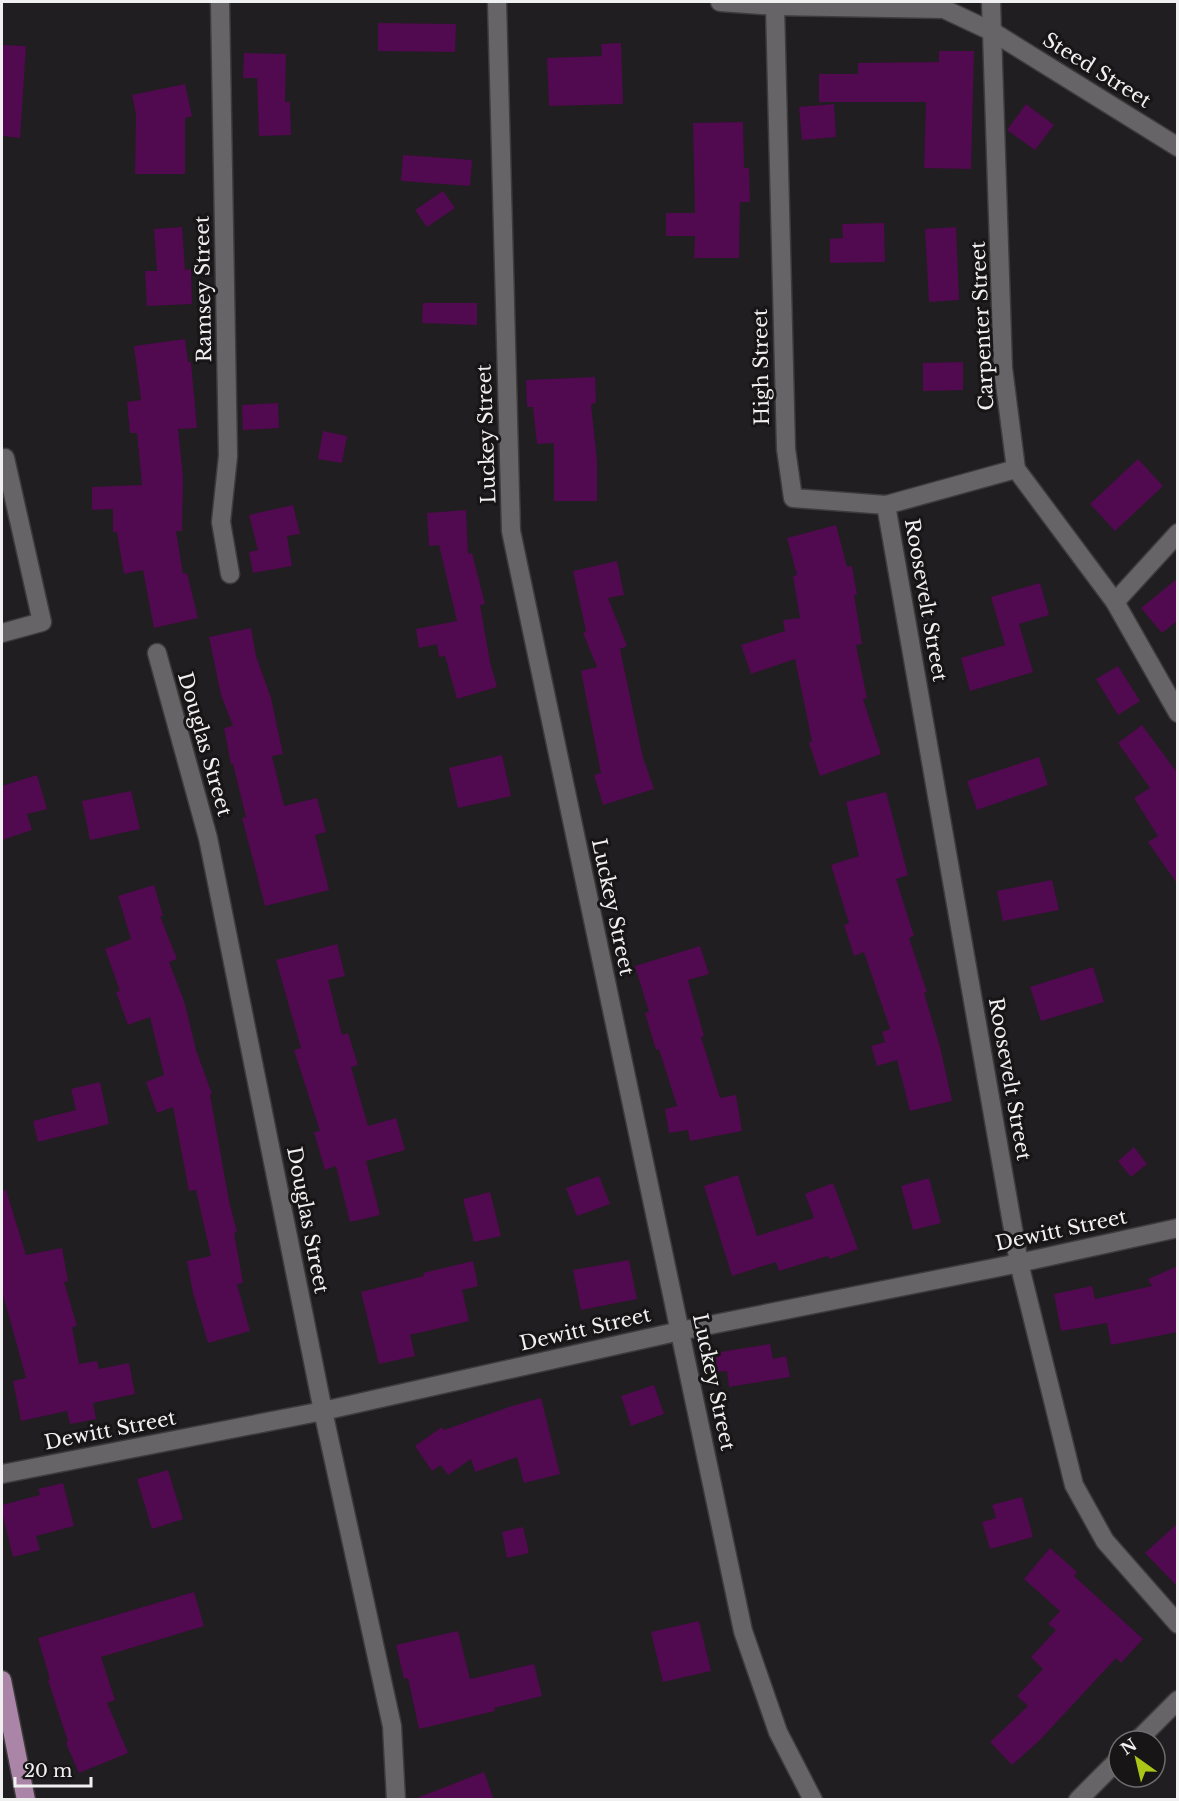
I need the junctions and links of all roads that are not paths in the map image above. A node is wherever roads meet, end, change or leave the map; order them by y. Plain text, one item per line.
1 (220, 2) edge
2 (497, 2) edge
3 (720, 2) edge
4 (991, 2) edge
5 (775, 6) junction
6 (993, 32) junction
7 (1178, 147) edge
8 (2, 459) edge
9 (1016, 469) junction
10 (886, 505) junction
11 (1178, 533) edge
12 (230, 574) dead end
13 (1115, 602) junction
14 (2, 633) edge
15 (157, 654) dead end
16 (1178, 713) edge
17 (1178, 1228) edge
18 (1019, 1263) junction
19 (680, 1331) junction
20 (323, 1411) junction
21 (2, 1474) edge
22 (1178, 1624) edge
23 (2, 1680) edge
24 (1178, 1700) edge
25 (1149, 1729) edge
26 (1107, 1771) edge
27 (26, 1800) edge
28 (396, 1800) edge
29 (813, 1800) edge
30 (1078, 1800) edge

1 - 12 street, Ramsey Street
2 - 19 street, Luckey Street
3 - 5 street, Steed Street
4 - 6 street, Carpenter Street
5 - 6 street, Steed Street
5 - 10 street, High Street
6 - 7 street, Steed Street
6 - 9 street, Carpenter Street
8 - 14 street
9 - 10 street, High Street
9 - 13 street, Carpenter Street
10 - 18 street, Roosevelt Street
11 - 13 street
13 - 16 street, Carpenter Street
15 - 20 street, Douglas Street
17 - 18 street, Dewitt Street
18 - 19 street, Dewitt Street
18 - 22 street, Roosevelt Street
19 - 20 street, Dewitt Street
19 - 29 street, Luckey Street
20 - 21 street, Dewitt Street
20 - 28 street, Douglas Street
23 - 27 main road
24 - 25 street
26 - 30 street

